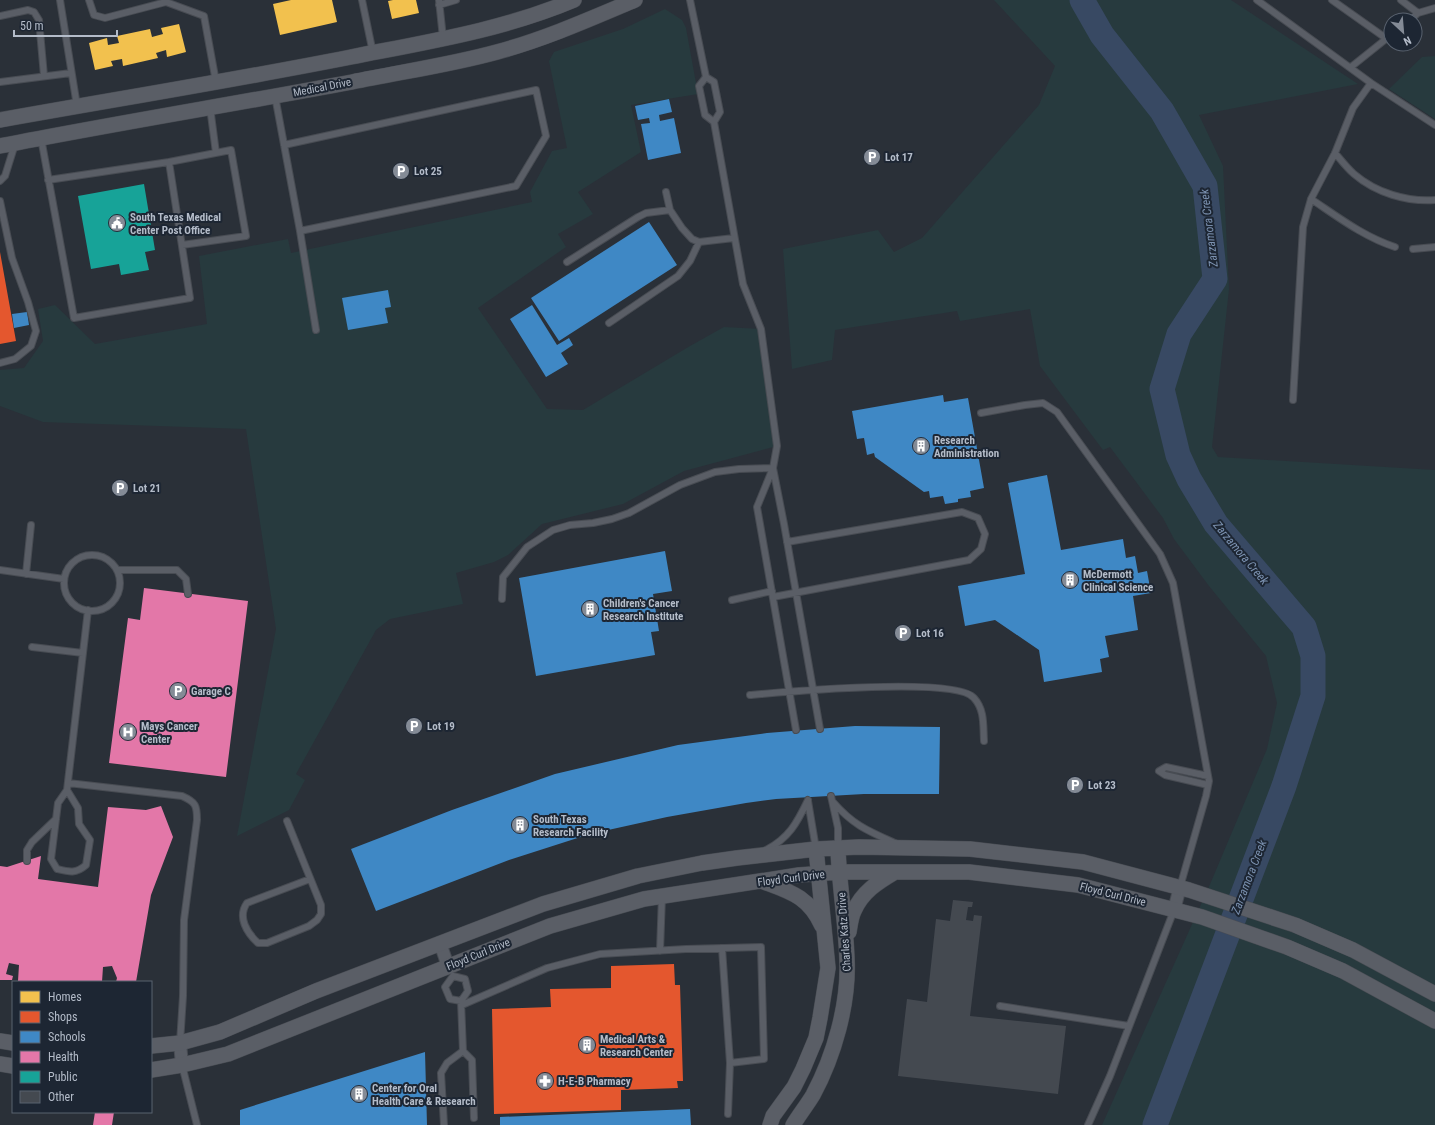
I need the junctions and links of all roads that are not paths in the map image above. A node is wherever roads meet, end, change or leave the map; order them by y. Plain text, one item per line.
1 (60, 0) edge
2 (89, 0) edge
3 (362, 0) edge
4 (456, 0) edge
5 (574, 0) edge
6 (635, 0) edge
7 (690, 0) edge
8 (1257, 0) edge
9 (1332, 0) edge
10 (1401, 0) edge
11 (439, 2) edge
12 (1435, 8) edge
13 (1417, 12) edge
14 (1421, 12) edge
15 (0, 16) edge
16 (1383, 33) edge
17 (443, 40) junction
18 (1383, 42) edge
19 (373, 53) junction
20 (1351, 67) junction
21 (71, 73) junction
22 (44, 76) junction
23 (706, 77) junction
24 (0, 82) edge
25 (216, 82) junction
26 (1371, 83) junction
27 (275, 96) junction
28 (77, 106) junction
29 (210, 107) junction
30 (0, 120) edge
31 (714, 122) junction
32 (1435, 125) edge
33 (41, 138) junction
34 (16, 143) junction
35 (284, 145) junction
36 (0, 146) edge
37 (216, 153) junction
38 (1335, 154) junction
39 (169, 162) junction
40 (48, 180) junction
41 (0, 181) edge
42 (666, 192) dead end
43 (1311, 199) junction
44 (1435, 200) edge
45 (0, 201) edge
46 (670, 210) junction
47 (2, 225) edge
48 (300, 231) junction
49 (734, 238) junction
50 (699, 242) junction
51 (182, 245) junction
52 (1395, 247) dead end
53 (1435, 247) edge
54 (1413, 249) dead end
55 (567, 262) dead end
56 (609, 323) dead end
57 (316, 330) dead end
58 (0, 363) edge
59 (1293, 400) dead end
60 (981, 413) dead end
61 (773, 468) junction
62 (31, 525) dead end
63 (787, 542) junction
64 (0, 570) edge
65 (118, 570) junction
66 (26, 574) junction
67 (64, 579) junction
68 (796, 592) junction
69 (188, 594) dead end
70 (772, 594) junction
71 (502, 599) dead end
72 (732, 600) dead end
73 (88, 610) junction
74 (32, 647) dead end
75 (83, 653) junction
76 (813, 690) junction
77 (789, 692) junction
78 (750, 695) dead end
79 (820, 729) dead end
80 (796, 730) dead end
81 (984, 741) dead end
82 (1208, 776) junction
83 (68, 783) junction
84 (1208, 785) junction
85 (67, 790) junction
86 (56, 819) junction
87 (287, 821) dead end
88 (838, 848) junction
89 (906, 848) junction
90 (816, 849) junction
91 (755, 856) junction
92 (27, 861) dead end
93 (839, 872) junction
94 (895, 872) junction
95 (818, 874) junction
96 (310, 878) junction
97 (763, 881) junction
98 (1180, 887) junction
99 (662, 896) junction
100 (1174, 910) junction
101 (824, 931) junction
102 (440, 944) junction
103 (846, 945) junction
104 (722, 948) junction
105 (660, 951) junction
106 (450, 971) junction
107 (1435, 994) edge
108 (461, 1003) junction
109 (1000, 1006) dead end
110 (1435, 1021) edge
111 (1130, 1026) junction
112 (0, 1041) edge
113 (12, 1043) edge
114 (180, 1043) junction
115 (152, 1046) edge
116 (463, 1051) junction
117 (730, 1063) junction
118 (0, 1064) edge
119 (182, 1065) junction
120 (12, 1066) edge
121 (152, 1070) edge
122 (728, 1114) dead end
123 (474, 1118) dead end
124 (197, 1125) edge
125 (444, 1125) edge
126 (770, 1125) edge
127 (793, 1125) edge
128 (1088, 1125) edge

1 - 21 lane
2 - 25 lane
3 - 19 lane
4 - 11 lane
5 - 17 street
6 - 27 street, Medical Drive
7 - 23 lane
8 - 20 lane
9 - 16 lane
10 - 13 lane
11 - 17 lane
12 - 14 lane
15 - 22 lane
17 - 19 street
18 - 20 lane
19 - 25 street
20 - 26 lane
21 - 22 lane
21 - 28 lane
22 - 24 lane
23 - 31 lane
23 - 31 lane
25 - 28 street
26 - 32 lane
26 - 38 lane
27 - 29 street, Medical Drive
27 - 35 lane
28 - 30 street
29 - 33 street, Medical Drive
29 - 37 lane
31 - 49 lane
33 - 34 street, Medical Drive
33 - 40 lane
34 - 36 street, Medical Drive
34 - 41 lane
35 - 48 lane
35 - 48 lane
37 - 39 lane
37 - 51 lane
38 - 43 lane
38 - 44 lane
39 - 40 lane
39 - 51 lane
40 - 51 lane
42 - 46 lane
43 - 52 lane
43 - 59 lane
45 - 47 lane
46 - 50 lane
46 - 55 lane
47 - 58 lane
48 - 57 lane
49 - 50 lane
49 - 61 lane
50 - 56 lane
53 - 54 lane
60 - 82 lane
61 - 63 lane
61 - 70 lane
61 - 71 lane
62 - 66 lane
63 - 68 lane
63 - 68 lane
64 - 66 lane
65 - 67 lane
65 - 69 lane
65 - 73 lane
66 - 67 lane
67 - 73 lane
68 - 70 lane
68 - 76 lane
70 - 72 lane
70 - 77 lane
73 - 75 lane
74 - 75 lane
75 - 83 lane
76 - 77 lane
76 - 79 lane
76 - 81 lane
77 - 78 lane
77 - 80 lane
82 - 84 lane
82 - 84 lane
83 - 85 lane
83 - 114 lane
84 - 98 lane
85 - 86 lane
85 - 86 lane
86 - 92 lane
87 - 96 lane
88 - 89 street, Floyd Curl Drive
88 - 89 lane
88 - 90 street, Floyd Curl Drive
88 - 93 street, Charles Katz Drive
89 - 98 street, Floyd Curl Drive
90 - 91 street, Floyd Curl Drive
90 - 91 lane
90 - 95 street, Charles Katz Drive
91 - 102 street, Floyd Curl Drive
93 - 94 street, Floyd Curl Drive
93 - 95 street, Floyd Curl Drive
93 - 103 street, Charles Katz Drive
94 - 100 street, Floyd Curl Drive
94 - 103 street
95 - 97 street, Floyd Curl Drive
95 - 101 street, Charles Katz Drive
96 - 96 lane
97 - 99 street, Floyd Curl Drive
97 - 101 street
98 - 100 street
98 - 107 street, Floyd Curl Drive
99 - 105 lane
99 - 106 street, Floyd Curl Drive
100 - 110 street, Floyd Curl Drive
100 - 111 lane
101 - 126 street, Charles Katz Drive
102 - 106 street
102 - 114 street, Floyd Curl Drive
103 - 127 street, Charles Katz Drive
104 - 105 lane
104 - 117 lane
104 - 117 lane
105 - 108 lane
106 - 108 lane
106 - 108 lane
106 - 119 street, Floyd Curl Drive
108 - 116 lane
109 - 111 lane
111 - 128 lane
112 - 113 street
114 - 115 street, Floyd Curl Drive
114 - 119 street
116 - 123 lane
116 - 125 lane
117 - 122 lane
118 - 120 street
119 - 121 street, Floyd Curl Drive
119 - 124 lane

